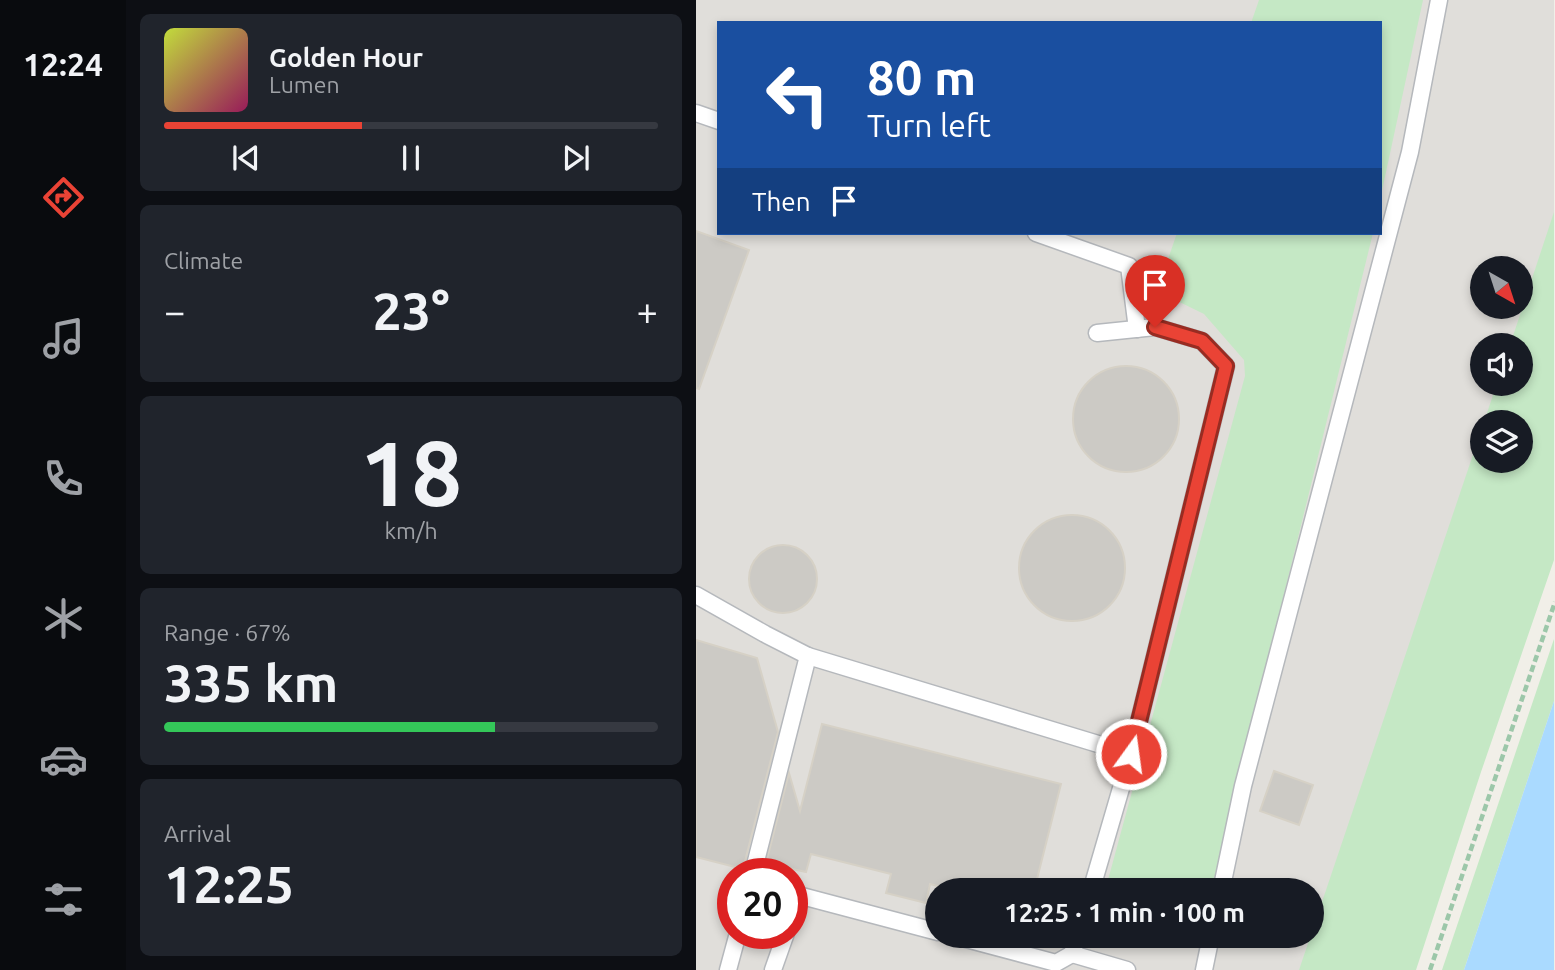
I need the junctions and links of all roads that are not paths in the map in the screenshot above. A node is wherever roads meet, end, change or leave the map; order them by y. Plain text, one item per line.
1 (1439, 0) edge
2 (696, 113) edge
3 (717, 120) edge
4 (1042, 235) edge
5 (1137, 329) junction
6 (1097, 333) dead end
7 (696, 595) edge
8 (808, 656) junction
9 (1131, 754) junction
10 (757, 858) edge
11 (1095, 878) edge
12 (1224, 878) edge
13 (808, 898) edge
14 (925, 929) edge
15 (1000, 948) edge
16 (1074, 948) edge
17 (1209, 948) edge
18 (734, 949) edge
19 (780, 949) edge
20 (1072, 954) junction
21 (728, 970) edge
22 (773, 970) edge
23 (1127, 970) edge
24 (1204, 970) edge

1 - 12 lane
2 - 3 lane
4 - 5 lane
5 - 6 lane
5 - 9 lane
7 - 8 lane
8 - 9 lane
8 - 10 lane
9 - 11 lane
13 - 14 lane
15 - 20 lane
16 - 20 lane
17 - 24 lane
18 - 21 lane
19 - 22 lane
20 - 23 lane

